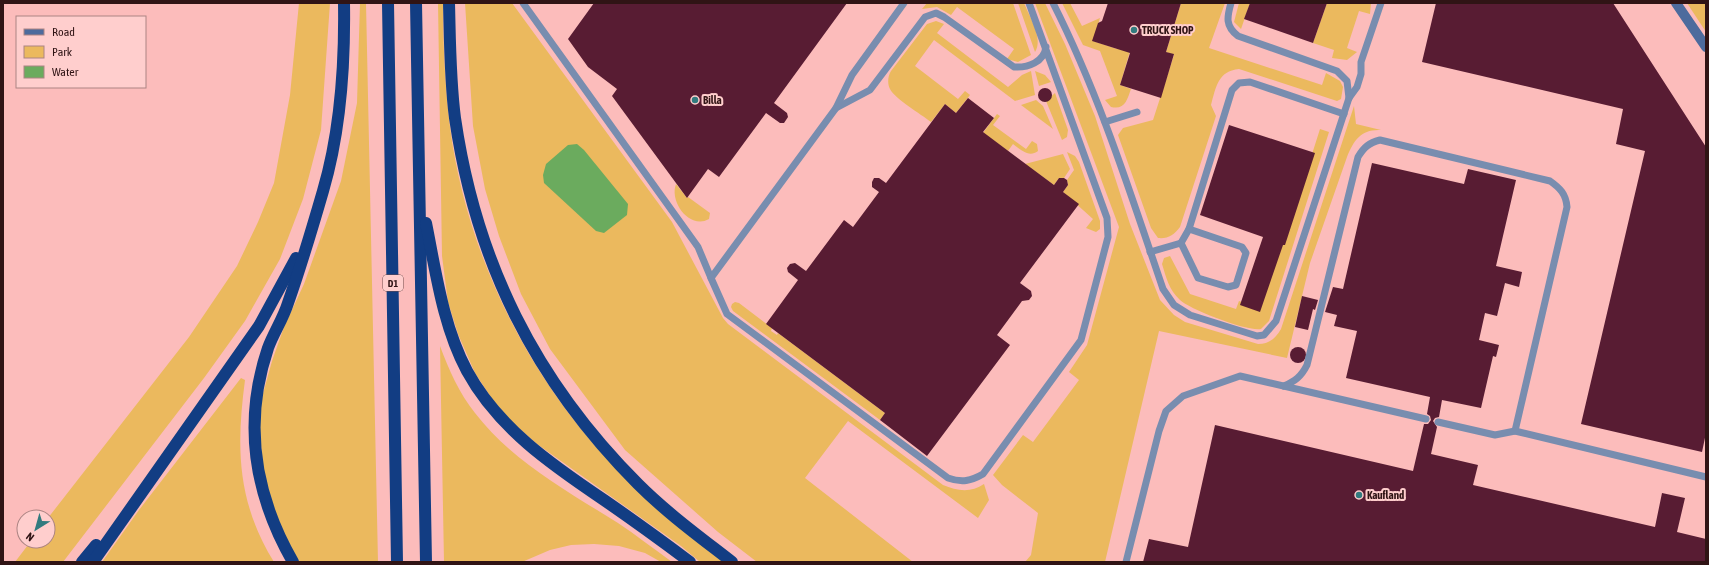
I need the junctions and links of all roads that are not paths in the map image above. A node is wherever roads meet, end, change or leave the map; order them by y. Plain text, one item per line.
1 (344, 3) edge
2 (388, 3) edge
3 (416, 3) edge
4 (449, 3) edge
5 (523, 3) edge
6 (904, 3) edge
7 (1030, 3) edge
8 (1053, 3) edge
9 (1231, 3) edge
10 (1381, 3) edge
11 (1676, 3) edge
12 (1046, 46) junction
13 (1706, 47) edge
14 (1349, 98) junction
15 (836, 108) junction
16 (1137, 112) dead end
17 (1344, 114) junction
18 (1105, 122) junction
19 (323, 190) junction
20 (420, 195) junction
21 (1189, 228) junction
22 (1180, 243) junction
23 (1150, 252) junction
24 (711, 278) junction
25 (1284, 386) junction
26 (1426, 419) dead end
27 (1438, 422) dead end
28 (1515, 431) junction
29 (1706, 477) edge
30 (146, 485) junction
31 (82, 562) edge
32 (93, 562) edge
33 (293, 562) edge
34 (397, 562) edge
35 (426, 562) edge
36 (690, 562) edge
37 (732, 562) edge
38 (1126, 562) edge

1 - 19 highway
2 - 34 highway, D1
3 - 20 highway
4 - 37 highway
5 - 24 lane
6 - 15 lane
7 - 12 lane
8 - 18 lane
9 - 14 lane
10 - 14 lane
11 - 13 main road
12 - 15 lane
12 - 24 lane
14 - 17 lane
15 - 24 lane
16 - 18 lane
17 - 21 lane
17 - 23 lane
18 - 23 lane
19 - 30 highway
19 - 33 highway
20 - 35 highway
20 - 36 highway
21 - 22 lane
21 - 22 lane
22 - 23 lane
25 - 26 lane
25 - 28 lane
25 - 38 lane
27 - 28 lane
28 - 29 lane
30 - 31 highway
30 - 32 highway

